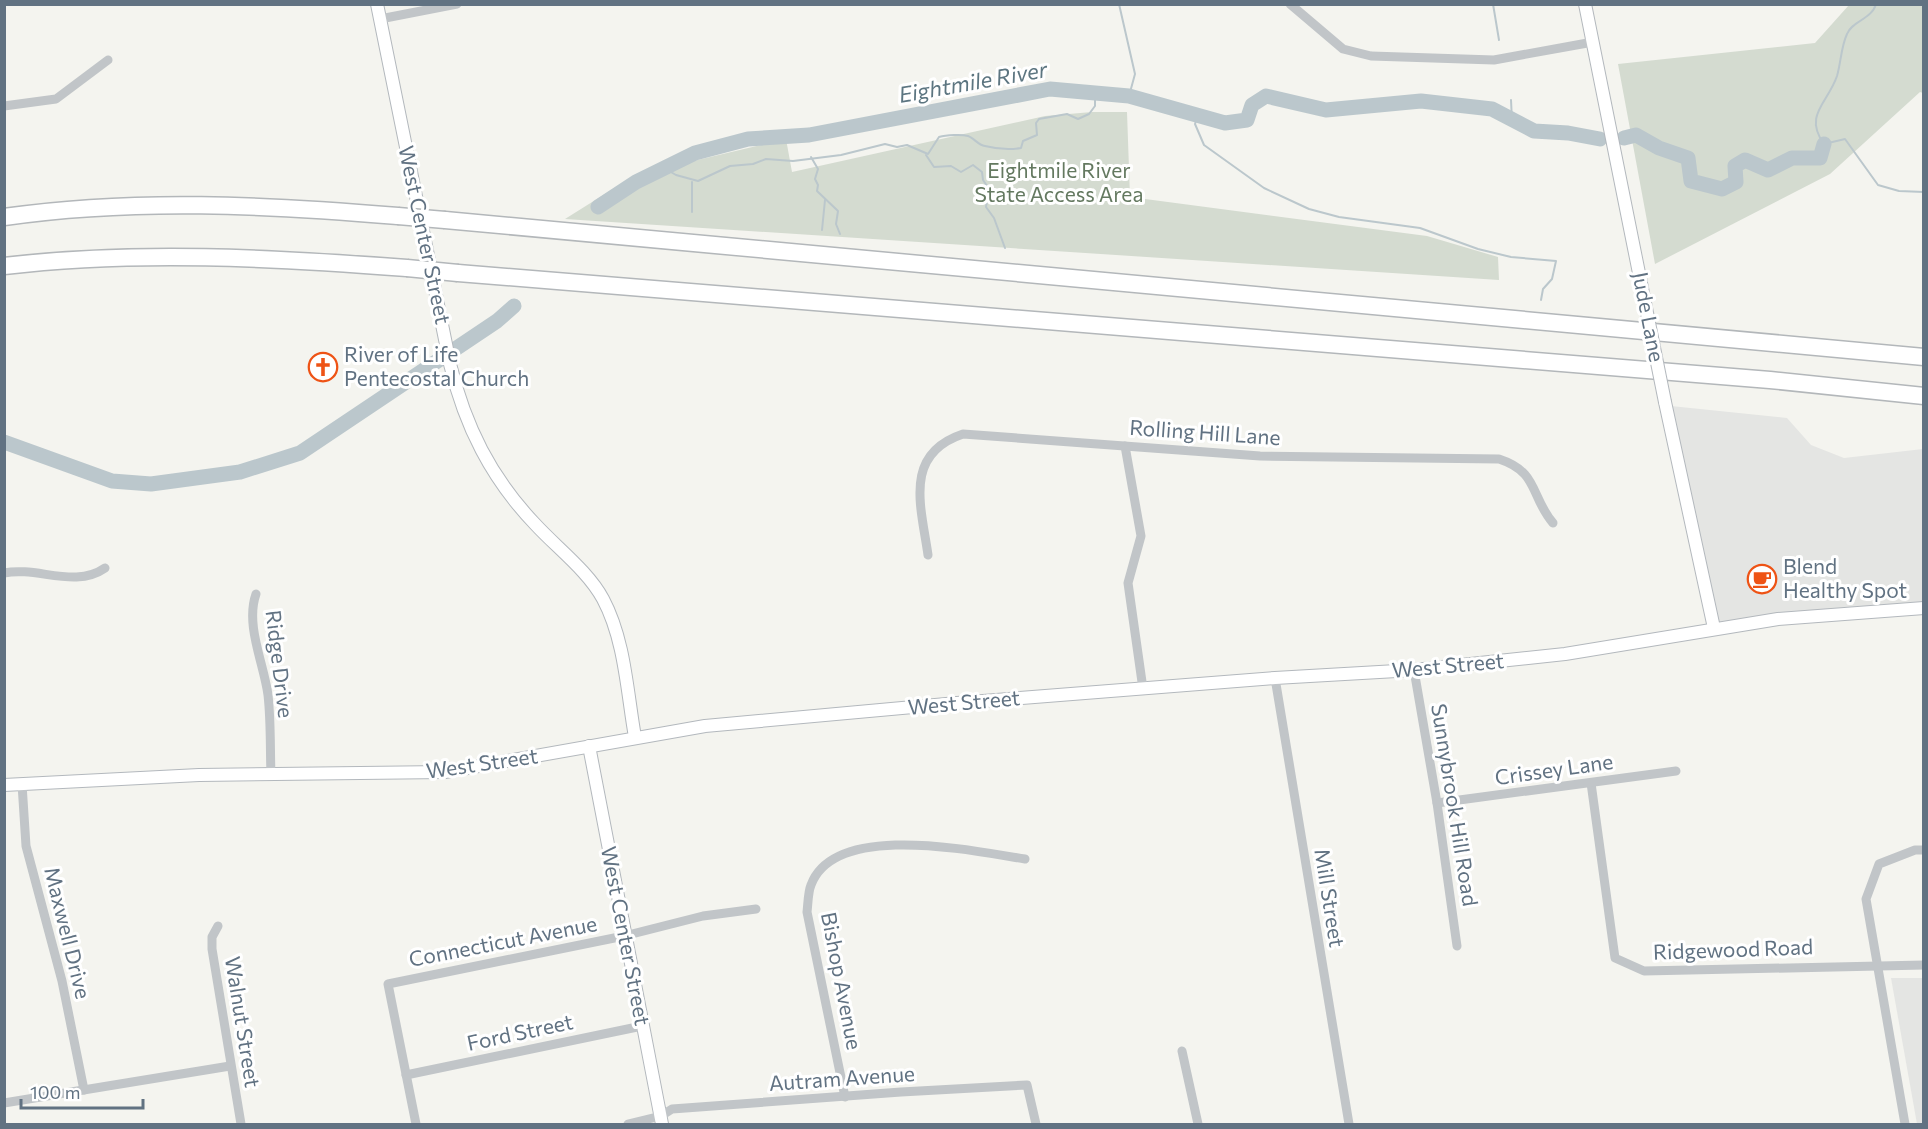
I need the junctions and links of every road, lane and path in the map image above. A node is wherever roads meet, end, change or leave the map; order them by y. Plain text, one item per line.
1 (377, 4) edge
2 (457, 4) edge
3 (1290, 4) edge
4 (1585, 4) edge
5 (380, 20) junction
6 (1593, 42) junction
7 (108, 60) dead end
8 (4, 106) edge
9 (4, 217) edge
10 (4, 266) edge
11 (1923, 357) edge
12 (1770, 380) junction
13 (1923, 396) edge
14 (1923, 404) edge
15 (1125, 446) junction
16 (1553, 523) dead end
17 (928, 555) dead end
18 (105, 568) dead end
19 (4, 573) edge
20 (256, 594) dead end
21 (1923, 608) edge
22 (1714, 628) junction
23 (1414, 670) junction
24 (1275, 678) junction
25 (1143, 689) junction
26 (635, 737) junction
27 (589, 746) junction
28 (1676, 771) dead end
29 (271, 775) junction
30 (1591, 783) junction
31 (22, 784) junction
32 (4, 785) edge
33 (1437, 803) junction
34 (1923, 850) edge
35 (1024, 859) dead end
36 (756, 909) dead end
37 (218, 926) dead end
38 (624, 936) junction
39 (1457, 946) dead end
40 (1877, 964) junction
41 (1923, 964) edge
42 (642, 1026) junction
43 (1182, 1052) dead end
44 (230, 1066) junction
45 (406, 1075) junction
46 (84, 1090) junction
47 (845, 1097) junction
48 (4, 1103) edge
49 (662, 1120) edge
50 (242, 1125) edge
51 (416, 1125) edge
52 (628, 1125) edge
53 (1036, 1125) edge
54 (1198, 1125) edge
55 (1349, 1125) edge
56 (1905, 1125) edge

1 - 5 main road, West Center Street
2 - 5 street
3 - 6 street
4 - 6 main road, Jude Lane
5 - 26 main road, West Center Street
6 - 22 main road, Jude Lane, bridge
7 - 8 street
9 - 11 highway, bridge
10 - 12 highway, bridge
12 - 13 highway
12 - 14 highway
15 - 16 street, Rolling Hill Lane
15 - 17 street, Rolling Hill Lane
15 - 25 street
18 - 19 street
20 - 29 street, Ridge Drive
21 - 22 main road, West Street
22 - 23 main road, West Street
23 - 24 main road, West Street
23 - 33 street, Sunnybrook Hill Road
24 - 25 main road, West Street
24 - 55 street, Mill Street
25 - 26 main road, West Street
26 - 27 main road, West Street
27 - 29 main road, West Street
27 - 38 main road, West Center Street
28 - 30 street, Crissey Lane
29 - 31 main road, West Street
30 - 33 street, Crissey Lane
30 - 40 street, Ridgewood Road
31 - 32 main road, West Street
31 - 46 street, Maxwell Drive
33 - 39 street, Sunnybrook Hill Road
34 - 40 street
35 - 47 street, Bishop Avenue
36 - 38 street, Connecticut Avenue
37 - 44 street, Walnut Street
38 - 42 main road, West Center Street
38 - 45 street, Connecticut Avenue
40 - 41 street, Ridgewood Road
40 - 56 street
42 - 45 street, Ford Street
42 - 49 main road, West Center Street
43 - 54 street
44 - 46 street
44 - 50 street, Walnut Street
45 - 51 street
46 - 48 street
47 - 49 street, Autram Avenue
47 - 53 street, Autram Avenue
49 - 52 street

